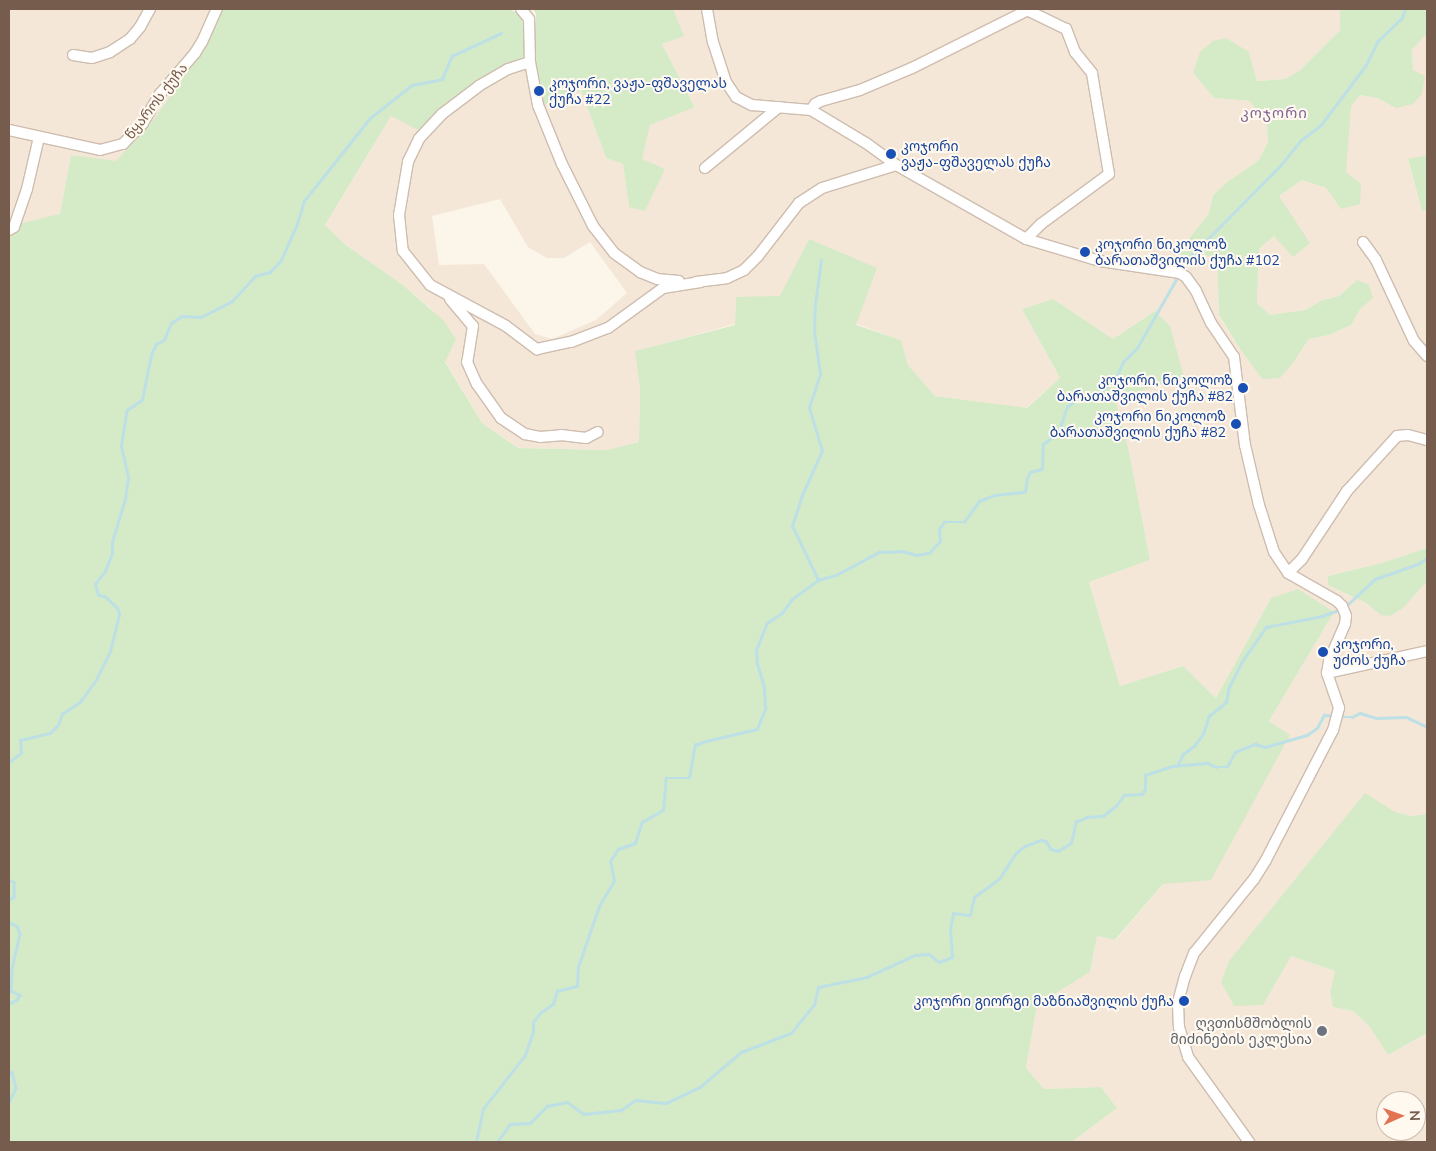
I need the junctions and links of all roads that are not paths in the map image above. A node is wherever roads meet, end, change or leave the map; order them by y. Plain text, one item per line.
1 (150, 9) edge
2 (217, 9) edge
3 (521, 9) edge
4 (707, 9) edge
5 (1028, 9) edge
6 (72, 55) dead end
7 (530, 62) junction
8 (779, 107) junction
9 (811, 110) junction
10 (9, 130) edge
11 (39, 137) junction
12 (896, 165) junction
13 (705, 168) dead end
14 (9, 230) edge
15 (1026, 238) junction
16 (1363, 242) dead end
17 (701, 282) junction
18 (447, 295) junction
19 (1427, 356) edge
20 (598, 432) dead end
21 (1427, 440) edge
22 (1288, 573) junction
23 (1427, 651) edge
24 (1327, 673) junction
25 (1249, 1142) edge

1 - 6 street
2 - 11 street, წყაროს ქუჩა
3 - 7 street
4 - 8 street
5 - 9 street
5 - 15 street
7 - 17 street
7 - 18 street
8 - 9 street
8 - 13 street
9 - 12 street
10 - 11 street, წყაროს ქუჩა
11 - 14 street
12 - 15 street
12 - 17 street
15 - 22 street
16 - 19 street
17 - 18 street
18 - 20 street
21 - 22 street
22 - 24 street
23 - 24 street
24 - 25 street

